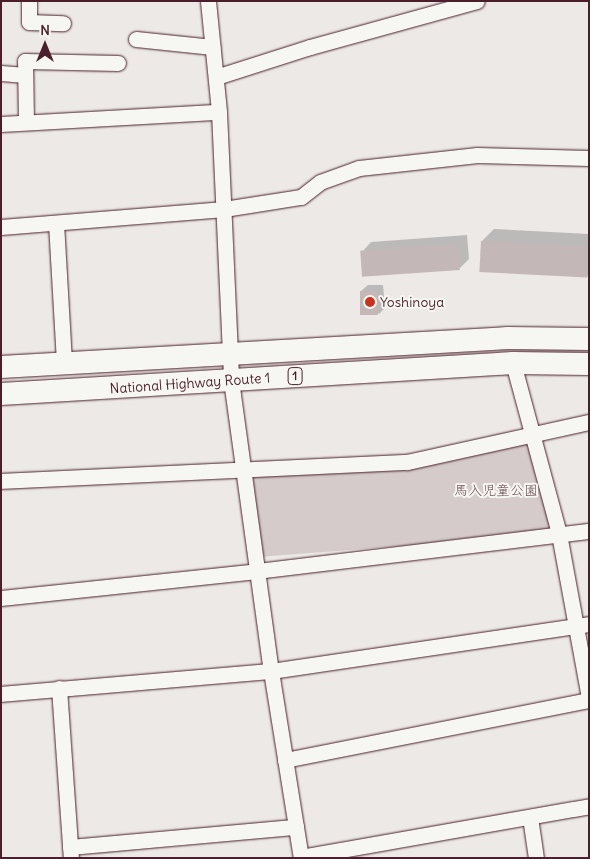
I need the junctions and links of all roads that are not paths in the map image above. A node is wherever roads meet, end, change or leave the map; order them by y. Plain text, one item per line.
1 (29, 1) edge
2 (208, 1) edge
3 (477, 1) edge
4 (62, 23) dead end
5 (136, 39) dead end
6 (213, 47) junction
7 (118, 63) dead end
8 (1, 73) edge
9 (25, 75) junction
10 (216, 77) junction
11 (219, 112) junction
12 (26, 122) junction
13 (1, 124) edge
14 (589, 158) edge
15 (224, 209) junction
16 (56, 222) junction
17 (1, 227) edge
18 (589, 339) edge
19 (232, 352) junction
20 (64, 362) junction
21 (514, 363) junction
22 (589, 364) edge
23 (1, 367) edge
24 (231, 380) junction
25 (1, 394) edge
26 (589, 422) edge
27 (532, 434) junction
28 (243, 470) junction
29 (1, 482) edge
30 (589, 530) edge
31 (559, 534) junction
32 (257, 571) junction
33 (1, 598) edge
34 (581, 624) edge
35 (270, 671) junction
36 (58, 688) junction
37 (1, 694) edge
38 (589, 699) edge
39 (285, 760) junction
40 (589, 806) edge
41 (530, 817) junction
42 (296, 827) junction
43 (70, 852) edge
44 (301, 857) edge
45 (536, 858) edge

1 - 4 street
2 - 6 street
3 - 10 street
5 - 6 street
6 - 10 street
7 - 9 street
8 - 9 street
9 - 12 street
10 - 11 street
11 - 12 street
11 - 15 street
12 - 13 street
14 - 15 street
15 - 16 street
15 - 19 street
16 - 17 street
16 - 20 street
18 - 19 highway, National Highway Route 1 / 1
19 - 20 highway, National Highway Route 1 / 1
19 - 24 street
20 - 23 highway, National Highway Route 1 / 1
21 - 22 highway, National Highway Route 1 / 1
21 - 24 highway, National Highway Route 1 / 1
21 - 27 street
24 - 25 highway, National Highway Route 1 / 1
24 - 28 street
26 - 27 street
27 - 28 street
27 - 31 street
28 - 29 street
28 - 32 street
30 - 31 street
31 - 32 street
31 - 34 street
32 - 33 street
32 - 35 street
34 - 35 street
34 - 38 street
35 - 36 street
35 - 39 street
36 - 37 street
36 - 43 street
38 - 39 street
39 - 42 street
40 - 41 street
41 - 44 street
41 - 45 street
42 - 43 street
42 - 44 street

